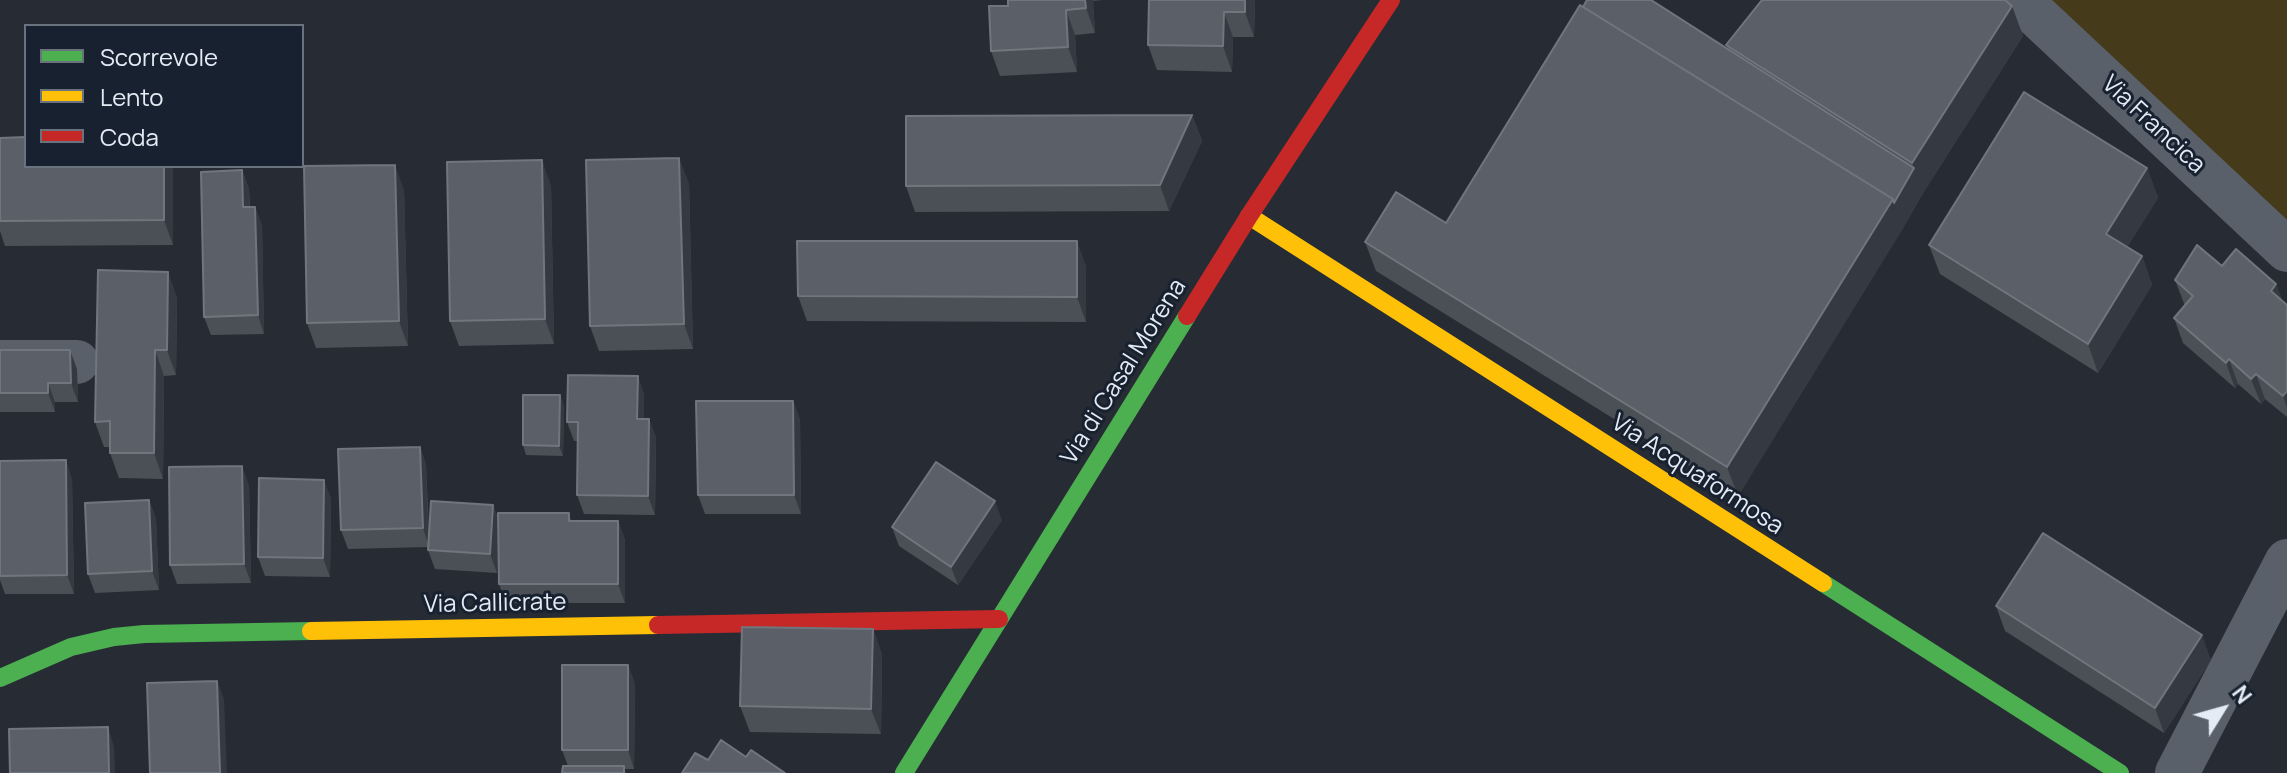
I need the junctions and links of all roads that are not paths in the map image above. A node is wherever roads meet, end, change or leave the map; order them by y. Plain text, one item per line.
1 (1391, 0) edge
2 (2020, 0) edge
3 (1249, 216) junction
4 (2287, 250) edge
5 (0, 362) edge
6 (77, 362) dead end
7 (2287, 561) edge
8 (999, 619) junction
9 (0, 678) edge
10 (904, 773) edge
11 (2120, 773) edge
12 (2177, 773) edge

1 - 3 street, Via di Casal Morena
2 - 4 street, Via Francica
3 - 8 street, Via di Casal Morena
3 - 11 street, Via Acquaformosa
5 - 6 street
7 - 12 street
8 - 9 street, Via Callicrate
8 - 10 street, Via di Casal Morena

